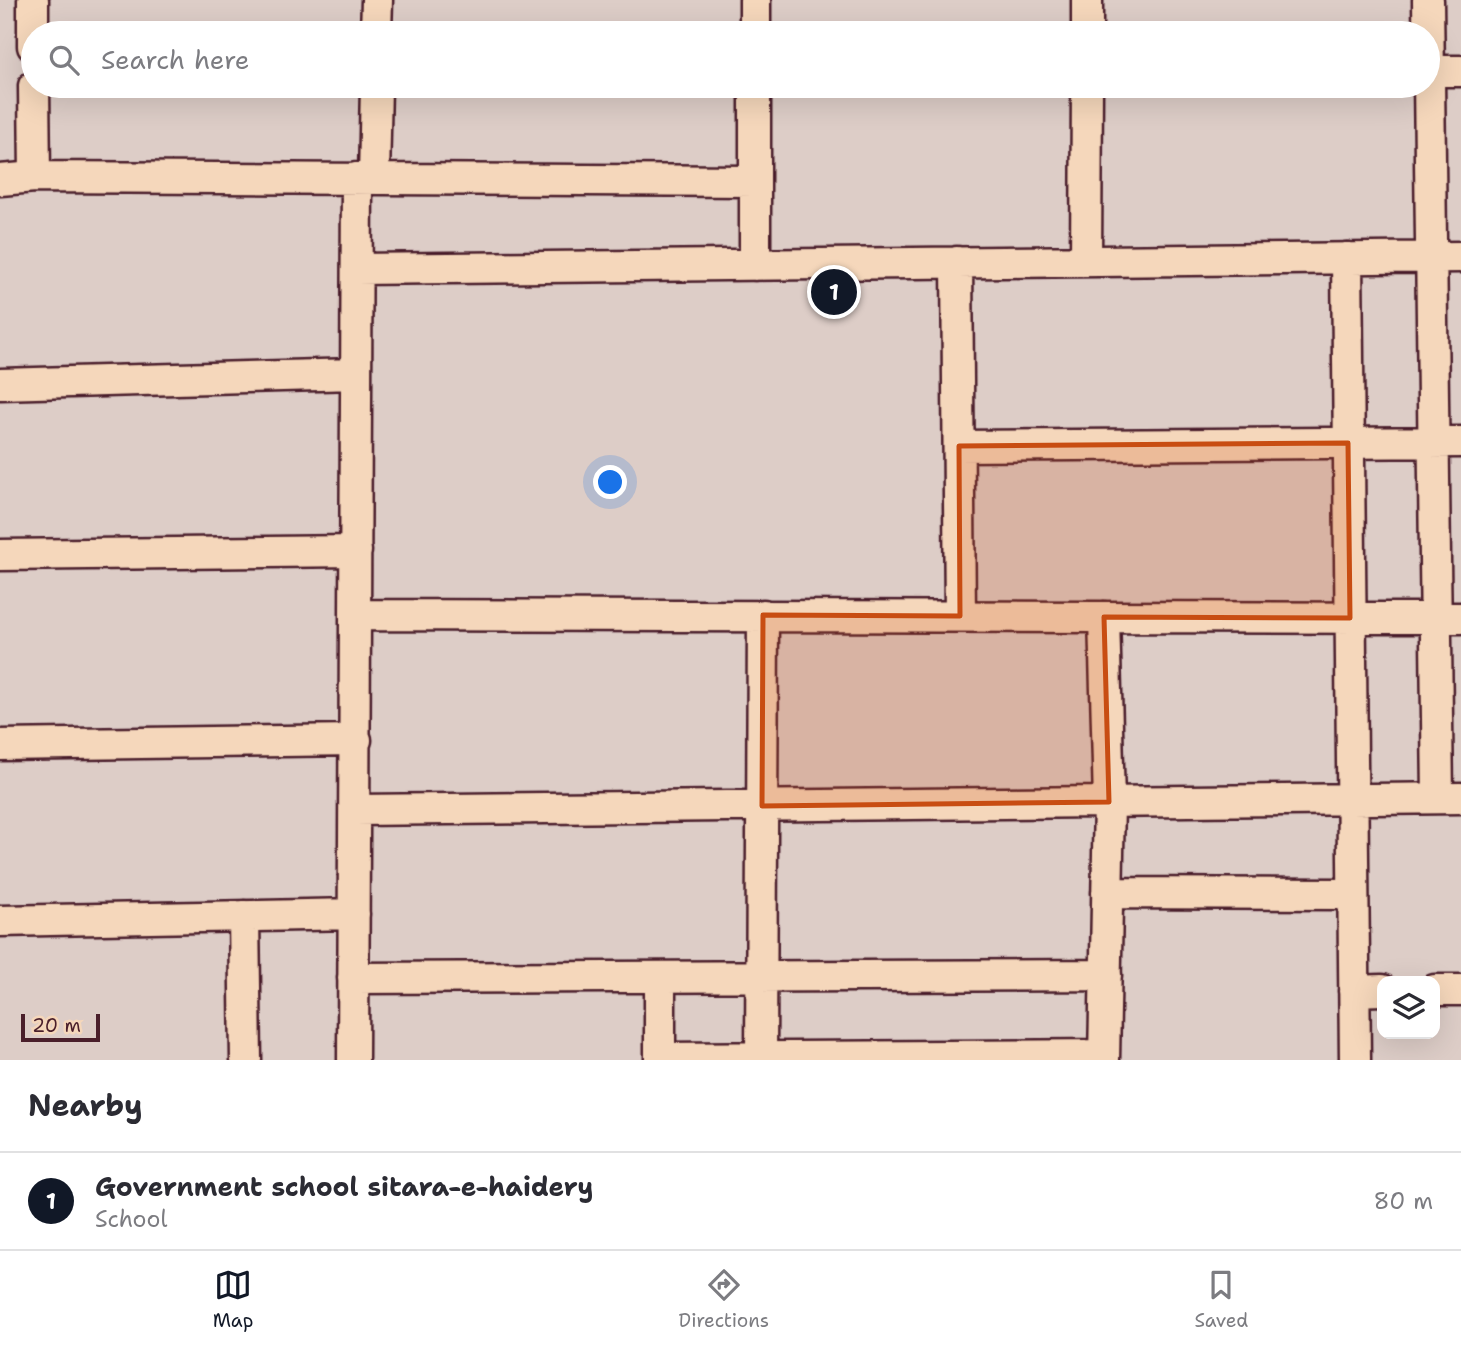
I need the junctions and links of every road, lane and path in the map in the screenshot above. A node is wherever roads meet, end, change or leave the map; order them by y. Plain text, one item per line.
1 (33, 0) edge
2 (377, 0) edge
3 (755, 0) edge
4 (1087, 0) edge
5 (1428, 0) edge
6 (33, 21) edge
7 (376, 21) edge
8 (755, 21) edge
9 (1087, 21) edge
10 (1428, 21) edge
11 (1440, 71) edge
12 (1461, 71) edge
13 (34, 98) edge
14 (375, 98) edge
15 (755, 98) edge
16 (1087, 98) edge
17 (1428, 98) edge
18 (35, 177) junction
19 (366, 178) junction
20 (0, 180) edge
21 (755, 181) junction
22 (1431, 257) junction
23 (1461, 257) edge
24 (1347, 258) junction
25 (1086, 261) junction
26 (957, 262) junction
27 (755, 265) junction
28 (357, 269) junction
29 (356, 374) junction
30 (0, 384) edge
31 (1447, 442) edge
32 (1348, 443) junction
33 (959, 446) junction
34 (356, 551) junction
35 (0, 555) edge
36 (356, 615) junction
37 (763, 615) junction
38 (960, 616) junction
39 (1104, 617) junction
40 (1350, 618) junction
41 (1449, 618) edge
42 (356, 740) junction
43 (0, 745) edge
44 (1450, 798) edge
45 (1352, 800) junction
46 (1109, 802) junction
47 (762, 806) junction
48 (356, 810) junction
49 (1107, 893) junction
50 (1353, 894) junction
51 (354, 914) junction
52 (244, 916) junction
53 (0, 921) edge
54 (1106, 975) junction
55 (761, 976) junction
56 (660, 977) junction
57 (354, 978) junction
58 (1368, 990) edge
59 (1440, 990) edge
60 (1461, 990) edge
61 (1104, 1058) edge
62 (660, 1059) edge
63 (761, 1059) edge
64 (246, 1060) edge
65 (353, 1060) edge
66 (1355, 1060) edge

1 - 6 street
2 - 7 street
3 - 8 street
4 - 9 street
5 - 10 street
11 - 12 street
13 - 18 street
14 - 19 street
15 - 21 street
16 - 25 street
17 - 22 street
18 - 19 street
18 - 20 street
19 - 21 street
19 - 28 street
21 - 27 street
22 - 23 street
22 - 24 street
22 - 31 street
24 - 25 street
24 - 32 street
25 - 26 street
26 - 27 street
26 - 33 street
27 - 28 street
28 - 29 street
29 - 30 street
29 - 34 street
31 - 32 street
31 - 41 street
32 - 33 street
32 - 40 street
33 - 38 street
34 - 35 street
34 - 36 street
36 - 37 street
36 - 42 street
37 - 38 street
37 - 47 street
38 - 39 street
39 - 40 street
39 - 46 street
40 - 41 street
40 - 45 street
41 - 44 street
42 - 43 street
42 - 48 street
44 - 45 street
45 - 46 street
45 - 50 street
46 - 47 street
46 - 49 street
47 - 48 street
47 - 55 street
48 - 51 street
49 - 50 street
49 - 54 street
50 - 58 street
51 - 52 street
51 - 57 street
52 - 53 street
52 - 64 street
54 - 55 street
54 - 61 street
55 - 56 street
55 - 63 street
56 - 57 street
56 - 62 street
57 - 65 street
58 - 66 street
59 - 60 street
61 - 63 street
62 - 63 street

